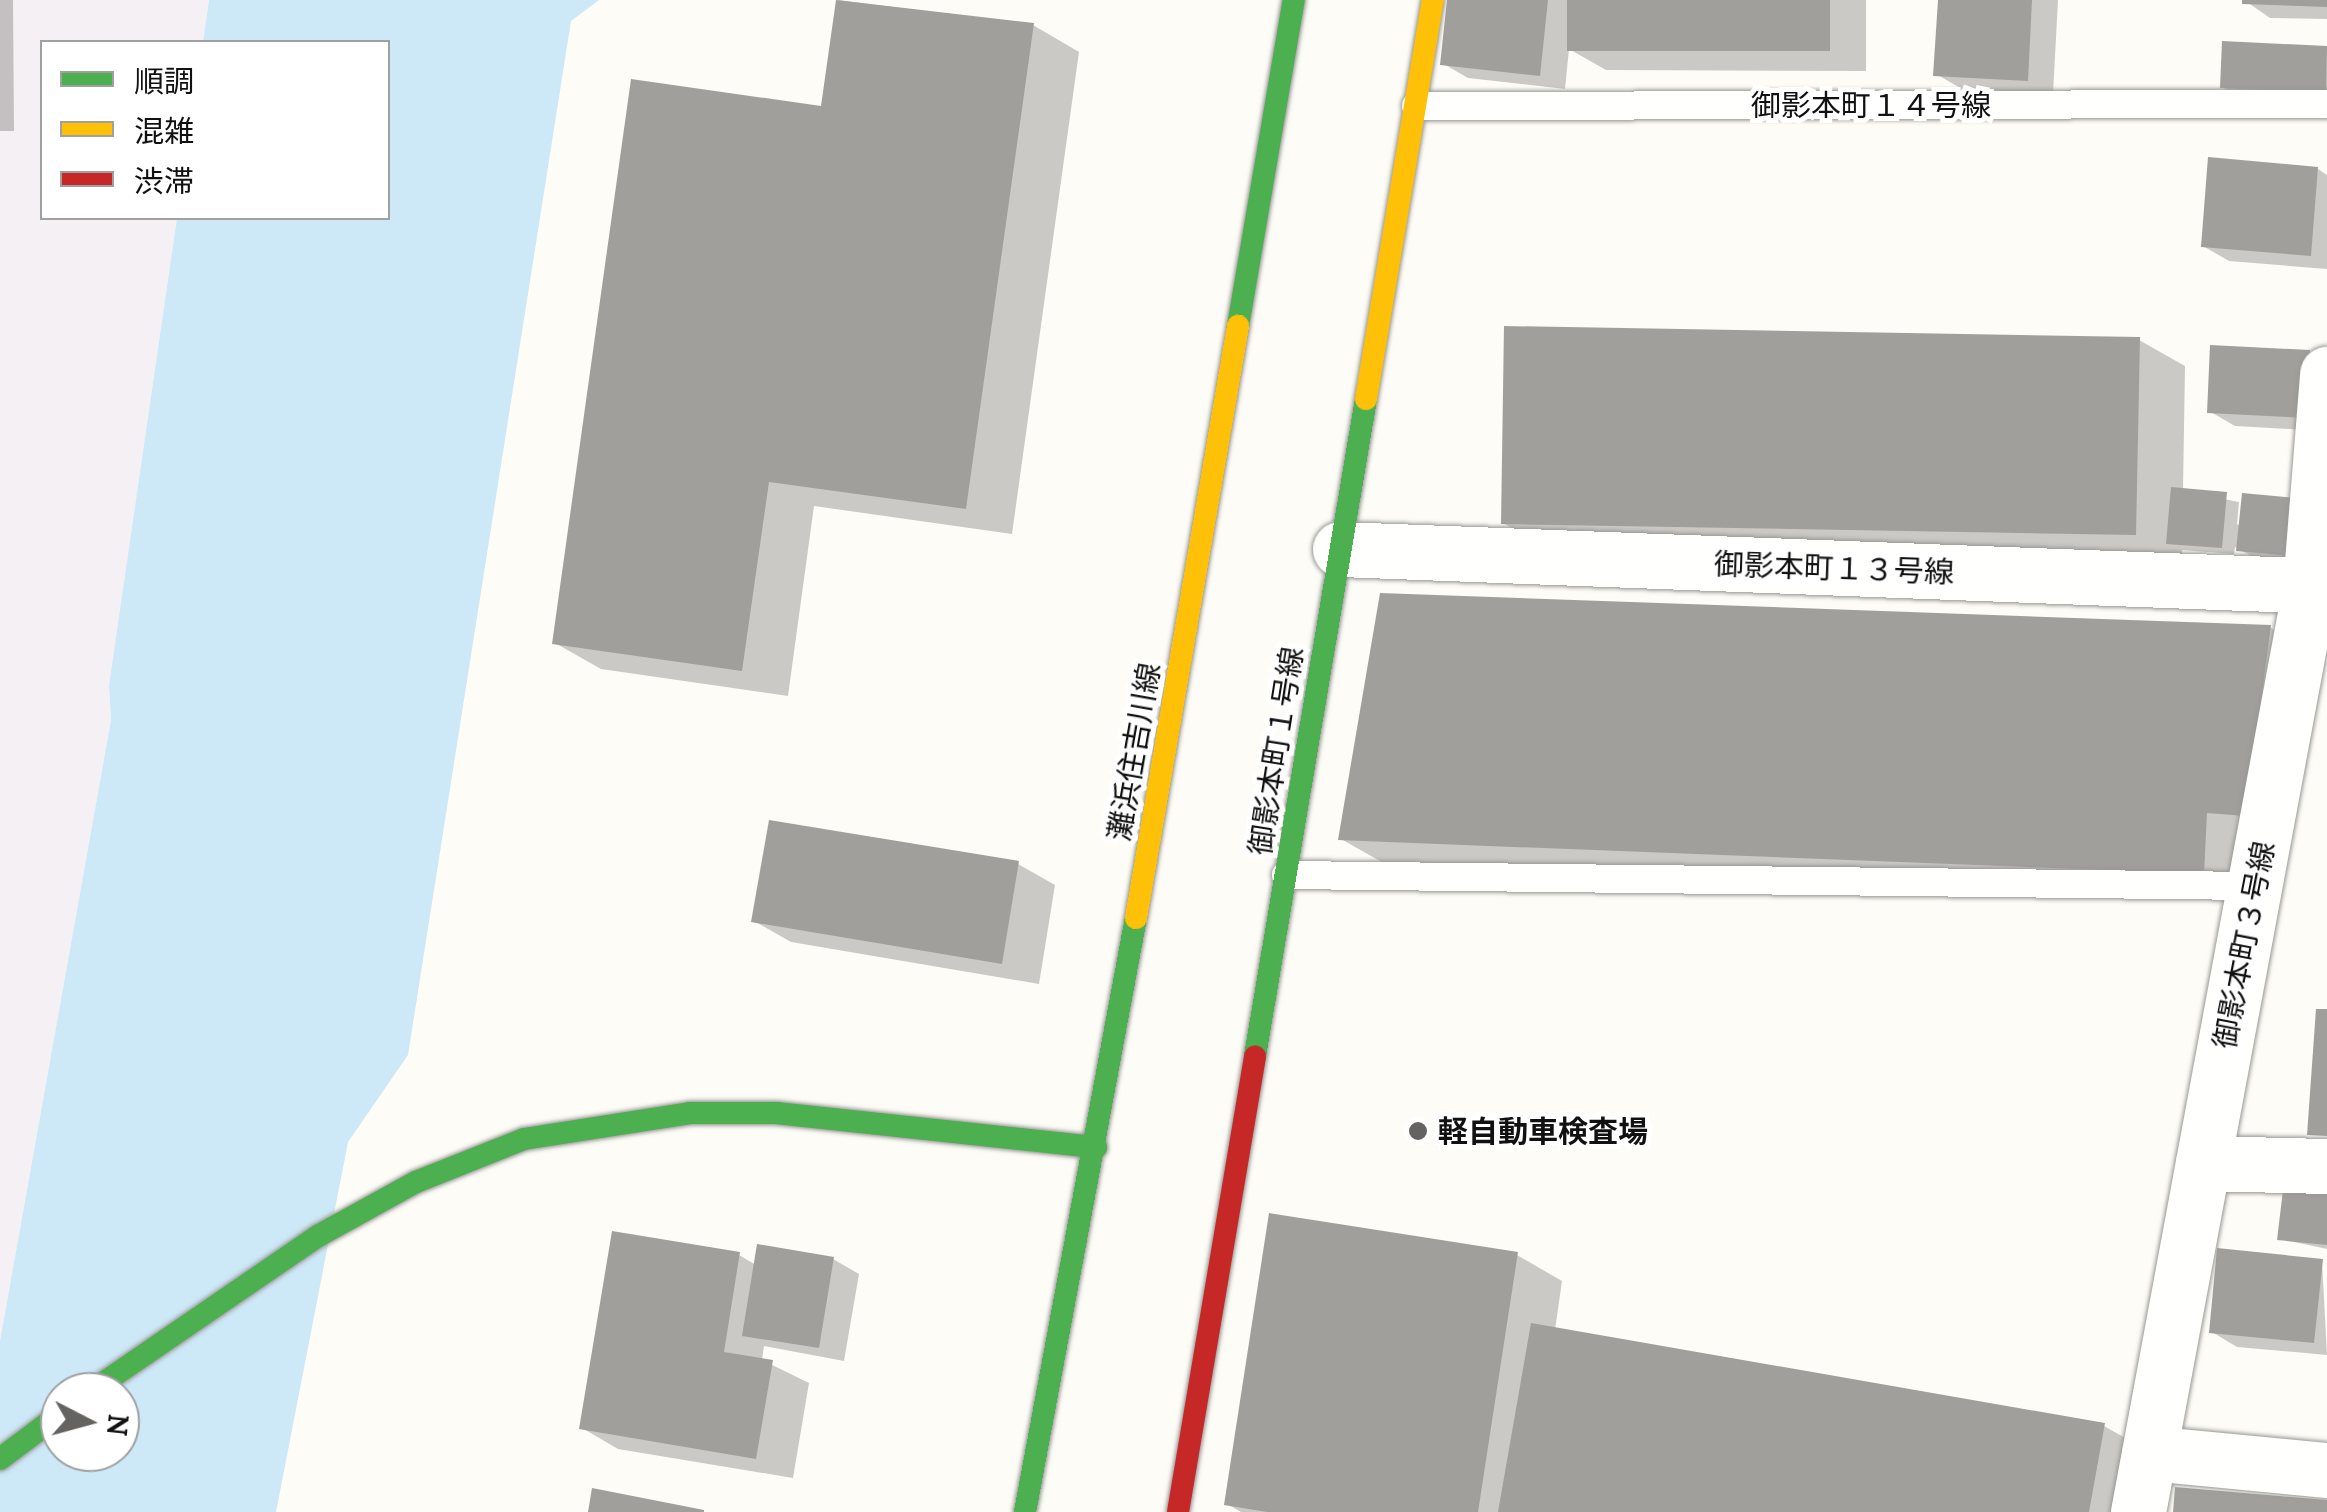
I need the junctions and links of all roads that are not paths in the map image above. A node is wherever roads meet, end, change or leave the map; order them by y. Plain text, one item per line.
1 (1294, 0) edge
2 (1433, 0) edge
3 (2327, 104) edge
4 (1416, 106) junction
5 (2327, 374) edge
6 (1340, 549) junction
7 (2318, 586) edge
8 (1286, 875) junction
9 (2255, 886) junction
10 (1096, 1147) junction
11 (2203, 1163) junction
12 (2327, 1166) edge
13 (119, 1372) edge
14 (40, 1429) edge
15 (2149, 1453) junction
16 (0, 1459) edge
17 (2327, 1470) edge
18 (1025, 1512) edge
19 (1178, 1512) edge
20 (2138, 1512) edge

1 - 10 street, 灘浜住吉川線
2 - 4 street, 御影本町１号線
3 - 4 lane, 御影本町１４号線
4 - 6 street, 御影本町１号線
5 - 7 street, 御影本町３号線
6 - 7 street, 御影本町１３号線
6 - 8 street, 御影本町１号線
7 - 9 street, 御影本町３号線
8 - 9 lane
8 - 19 street, 御影本町１号線
9 - 11 street, 御影本町３号線
10 - 13 street
10 - 18 street, 灘浜住吉川線
11 - 12 street
11 - 15 street, 御影本町３号線
14 - 16 street
15 - 17 street
15 - 20 street, 御影本町３号線

